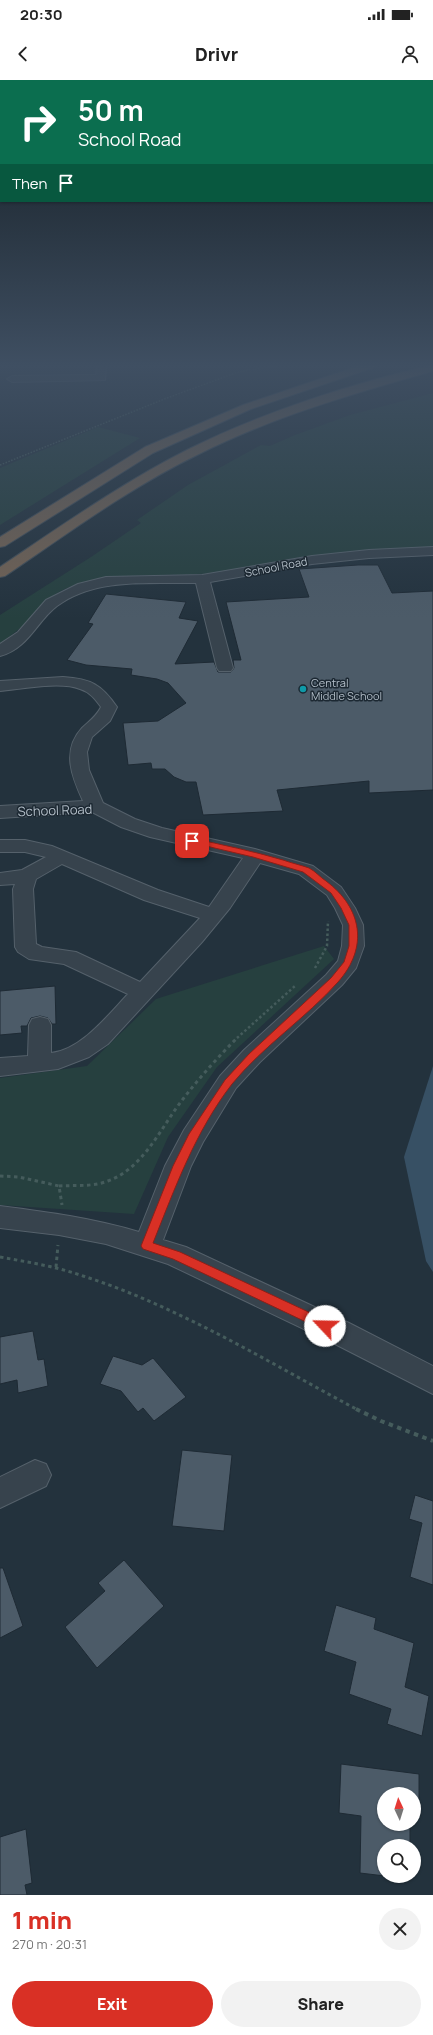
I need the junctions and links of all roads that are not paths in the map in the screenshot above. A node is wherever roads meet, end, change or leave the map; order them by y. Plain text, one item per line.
1 (150, 450) edge
2 (197, 450) edge
3 (0, 543) edge
4 (433, 551) edge
5 (0, 573) edge
6 (202, 579) junction
7 (0, 652) edge
8 (225, 668) dead end
9 (0, 686) edge
10 (95, 806) junction
11 (0, 812) edge
12 (0, 846) edge
13 (255, 855) junction
14 (61, 857) junction
15 (28, 876) junction
16 (0, 879) edge
17 (213, 915) junction
18 (142, 992) junction
19 (40, 1025) dead end
20 (39, 1063) junction
21 (0, 1067) edge
22 (0, 1217) edge
23 (147, 1246) junction
24 (433, 1381) edge
25 (35, 1475) dead end
26 (0, 1493) edge

1 - 3 highway
2 - 5 highway
4 - 6 street, School Road
6 - 7 street, School Road
6 - 8 street
9 - 10 street
10 - 11 street, School Road
10 - 13 street, School Road
12 - 14 street
13 - 17 street
13 - 23 street, School Road
14 - 15 street
14 - 17 street
15 - 16 street
15 - 18 street
17 - 18 street
18 - 20 street
19 - 20 street
20 - 21 street
22 - 23 street
23 - 24 street
25 - 26 street

